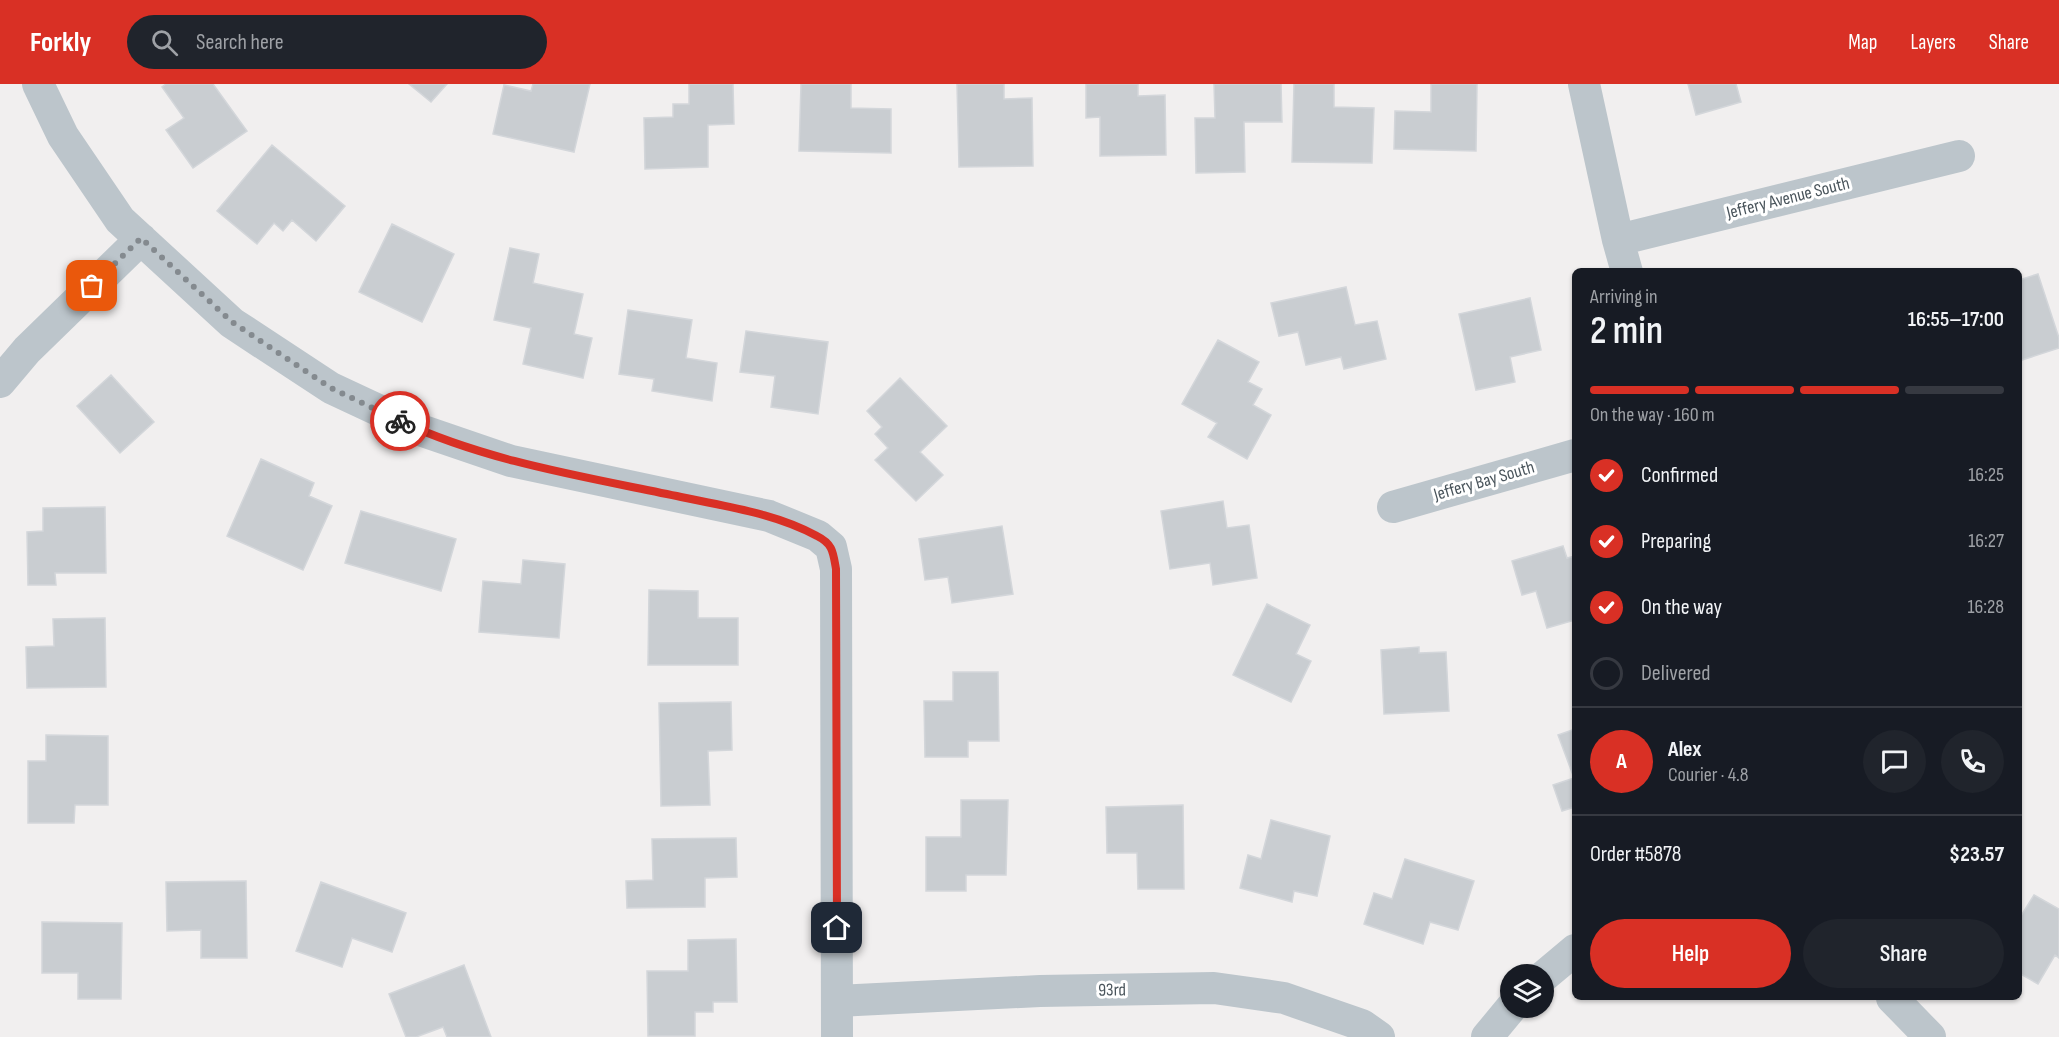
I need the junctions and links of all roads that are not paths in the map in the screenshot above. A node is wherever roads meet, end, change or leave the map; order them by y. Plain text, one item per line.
1 (38, 84) edge
2 (1584, 84) edge
3 (1959, 156) dead end
4 (141, 238) junction
5 (1618, 240) junction
6 (1626, 268) edge
7 (0, 382) edge
8 (1572, 456) edge
9 (1393, 507) dead end
10 (1572, 953) edge
11 (1554, 968) edge
12 (837, 1000) junction
13 (1894, 1000) edge
14 (1503, 1018) edge
15 (837, 1037) edge
16 (1379, 1037) edge
17 (1487, 1037) edge
18 (1930, 1037) edge

1 - 4 street
2 - 5 street
3 - 5 street, Jeffery Avenue South
4 - 7 street
4 - 12 street
5 - 6 street
8 - 9 street, Jeffery Bay South
10 - 11 street
12 - 15 street
12 - 16 street, 93rd
13 - 18 street
14 - 17 street

